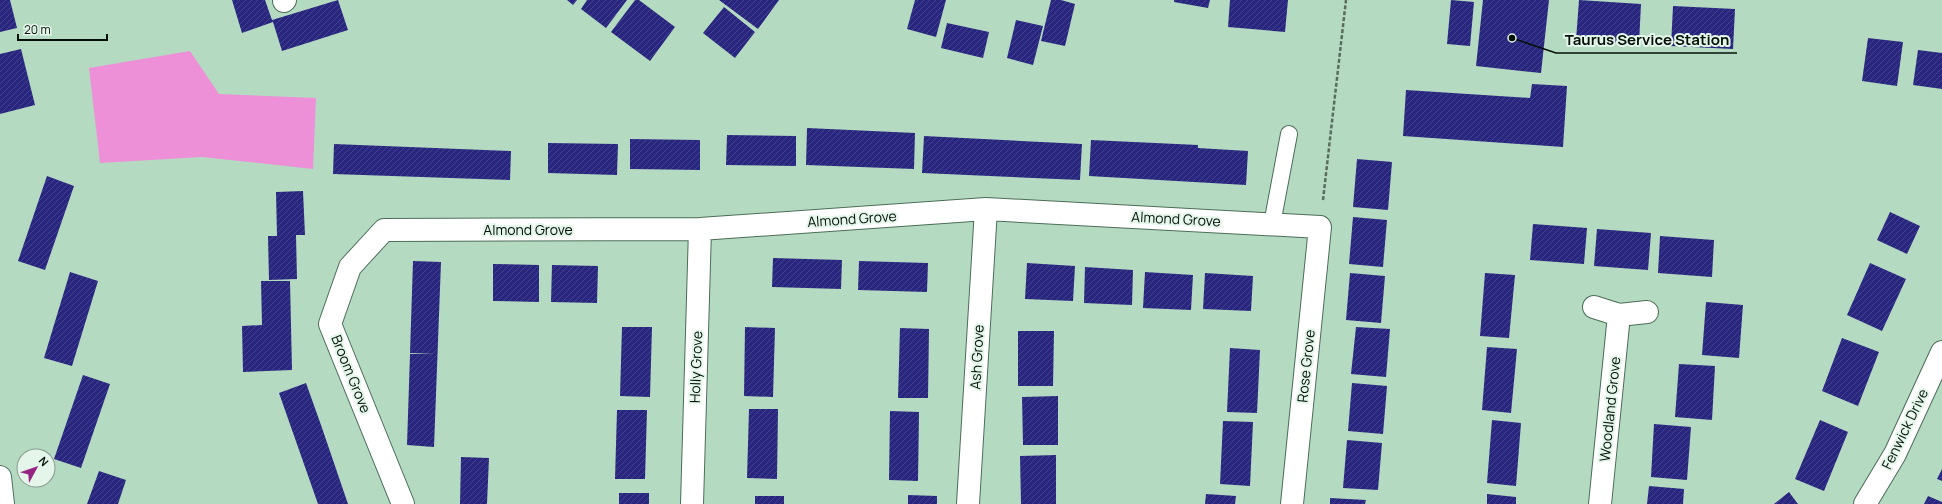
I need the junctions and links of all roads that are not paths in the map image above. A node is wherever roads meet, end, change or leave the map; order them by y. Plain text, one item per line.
1 (1289, 134) dead end
2 (986, 210) junction
3 (1272, 224) junction
4 (1320, 227) joint
5 (700, 229) junction
6 (384, 230) joint
7 (1594, 307) dead end
8 (1647, 312) dead end
9 (1619, 315) junction
10 (1942, 352) edge
11 (0, 477) edge
12 (3, 504) edge
13 (403, 504) edge
14 (692, 504) edge
15 (968, 504) edge
16 (1292, 504) edge
17 (1600, 504) edge
18 (1865, 504) edge

1 - 3 lane
2 - 3 street, Almond Grove
2 - 5 street, Almond Grove
2 - 15 street, Ash Grove
3 - 4 street, Almond Grove
4 - 16 street, Rose Grove
5 - 6 street, Almond Grove
5 - 14 street, Holly Grove
6 - 13 street, Broom Grove
7 - 9 street
8 - 9 street
9 - 17 street, Woodland Grove
10 - 18 street, Fenwick Drive
11 - 12 street

